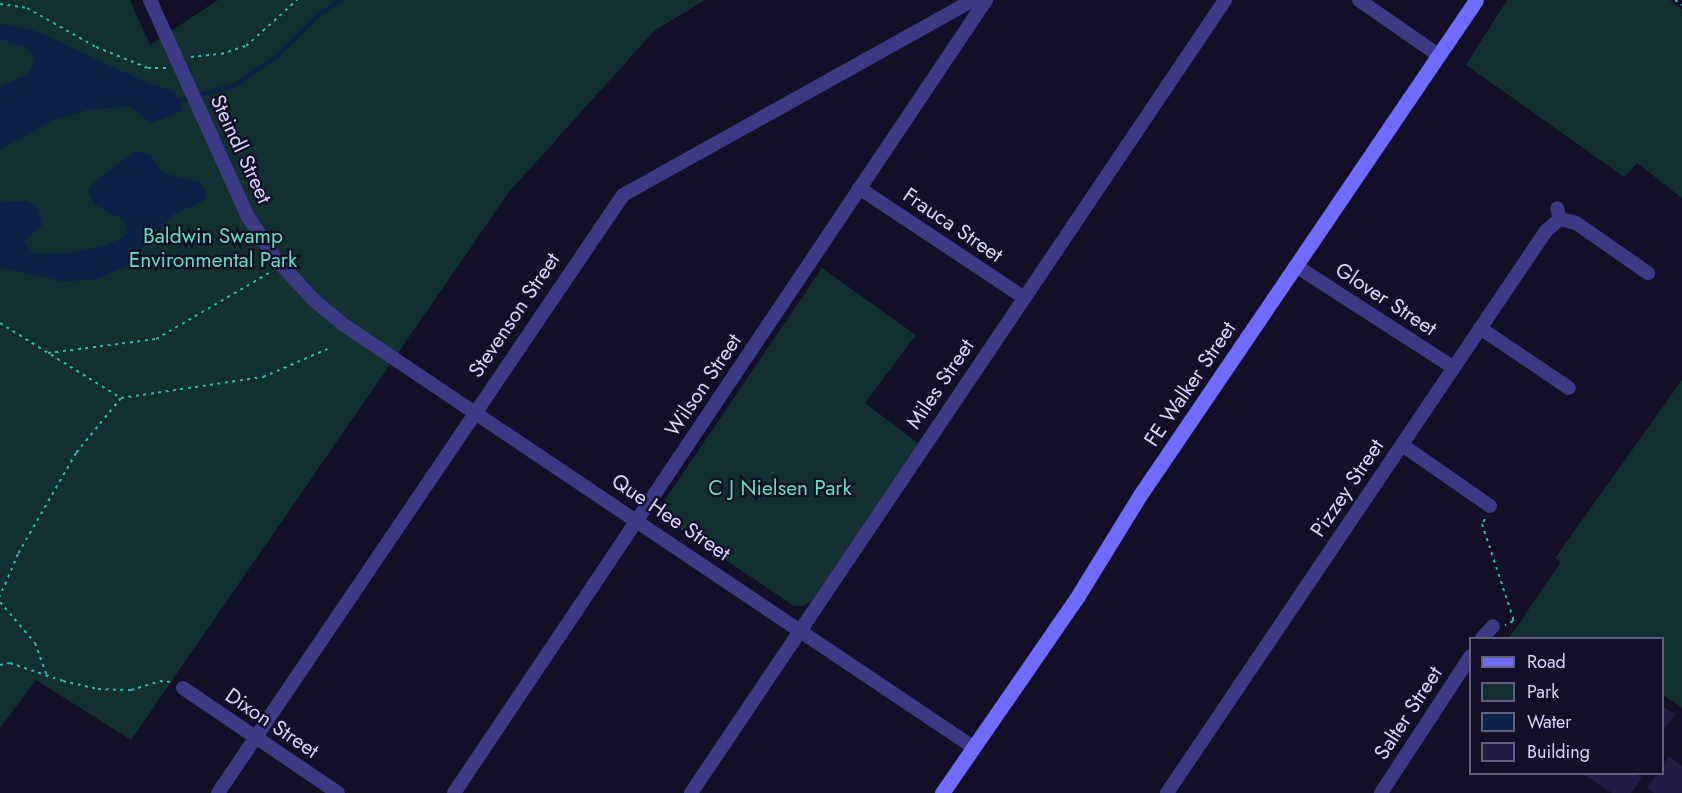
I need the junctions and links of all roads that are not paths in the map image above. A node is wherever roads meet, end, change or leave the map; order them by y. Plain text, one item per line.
1 (150, 0) edge
2 (974, 0) edge
3 (986, 0) edge
4 (1225, 0) edge
5 (1359, 0) edge
6 (1476, 0) edge
7 (1438, 55) junction
8 (859, 188) junction
9 (1296, 266) junction
10 (1648, 273) dead end
11 (1023, 297) junction
12 (344, 325) joint
13 (1480, 328) junction
14 (1453, 367) junction
15 (1569, 388) dead end
16 (475, 411) junction
17 (1401, 445) junction
18 (1490, 506) road end
19 (638, 520) junction
20 (1493, 626) road end
21 (800, 629) junction
22 (1484, 637) edge
23 (1469, 659) edge
24 (183, 688) road end
25 (255, 738) junction
26 (973, 747) junction
27 (218, 793) edge
28 (338, 793) edge
29 (454, 793) edge
30 (691, 793) edge
31 (942, 793) edge
32 (1167, 793) edge
33 (1381, 793) edge

1 - 12 street, Steindl Street
2 - 16 street, Stevenson Street
3 - 8 street, Wilson Street
4 - 11 street, Miles Street
5 - 7 street
6 - 7 main road, FE Walker Street
7 - 9 main road, FE Walker Street
8 - 11 street, Frauca Street
8 - 19 street, Wilson Street
9 - 14 street, Glover Street
9 - 26 main road, FE Walker Street
10 - 13 street, Pizzey Street
11 - 21 street, Miles Street
12 - 16 street, Que Hee Street
13 - 14 street, Pizzey Street
13 - 15 street
14 - 17 street, Pizzey Street
16 - 19 street, Que Hee Street
16 - 25 street, Stevenson Street
17 - 18 street
17 - 32 street, Pizzey Street
19 - 21 street, Que Hee Street
19 - 29 street, Wilson Street
20 - 22 street
21 - 26 street, Que Hee Street
21 - 30 street, Miles Street
23 - 33 street, Salter Street
24 - 25 street, Dixon Street
25 - 27 street, Stevenson Street
25 - 28 street, Dixon Street
26 - 31 main road, FE Walker Street

